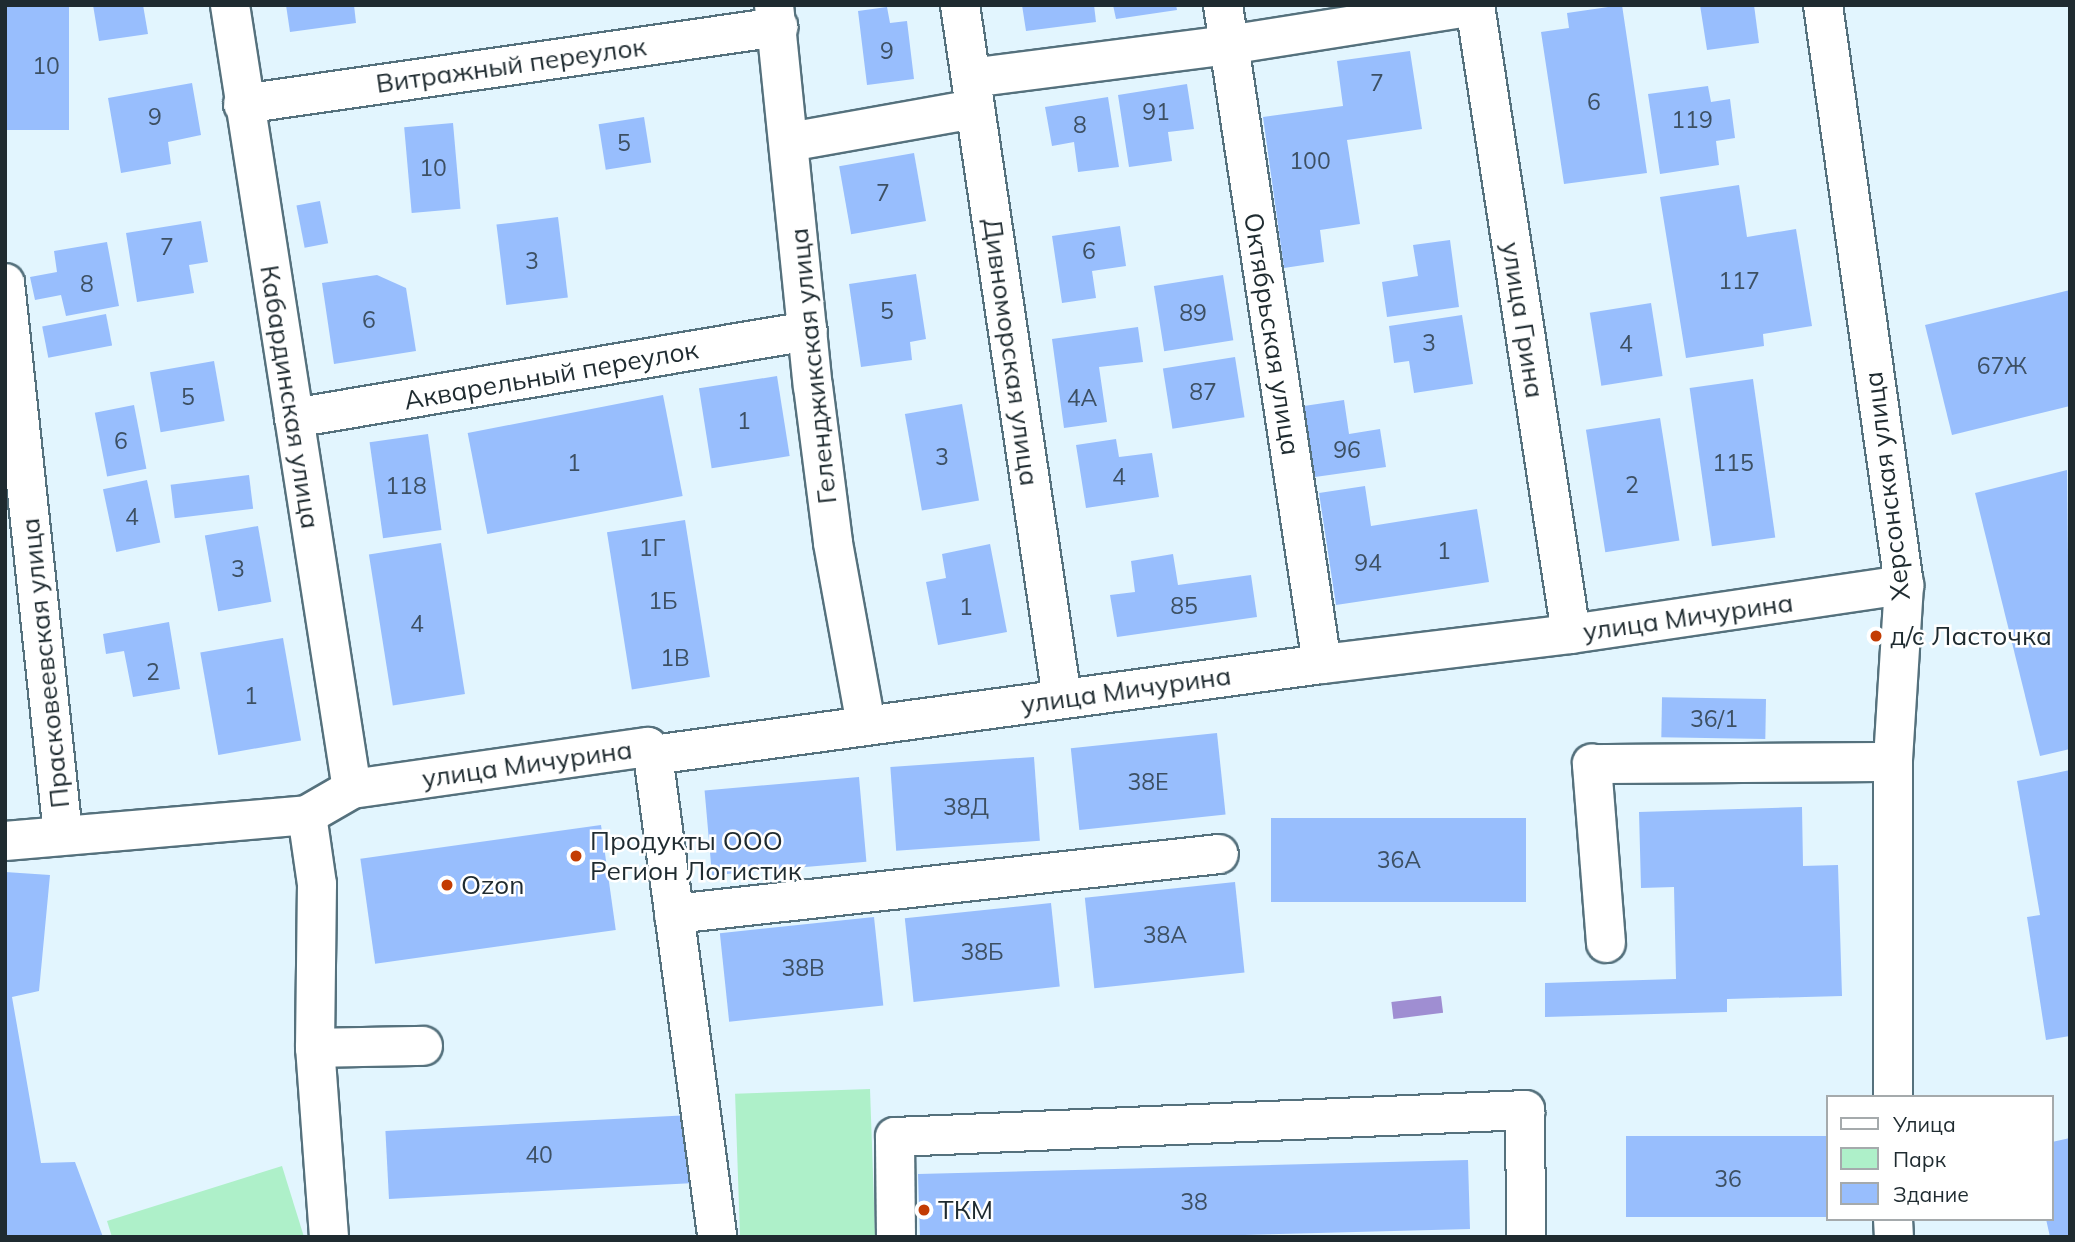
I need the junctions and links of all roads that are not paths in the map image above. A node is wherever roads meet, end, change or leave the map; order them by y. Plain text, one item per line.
1 (230, 5) edge
2 (960, 5) edge
3 (1223, 5) edge
4 (1823, 5) edge
5 (1475, 6) edge
6 (776, 16) edge
7 (1228, 45) junction
8 (973, 93) junction
9 (243, 104) junction
10 (789, 142) junction
11 (5, 282) edge
12 (808, 331) junction
13 (294, 418) junction
14 (1904, 585) junction
15 (1571, 634) junction
16 (1322, 664) junction
17 (1062, 698) junction
18 (866, 725) junction
19 (653, 755) junction
20 (1893, 762) junction
21 (352, 789) junction
22 (307, 815) junction
23 (63, 835) junction
24 (5, 841) edge
25 (1219, 854) dead end
26 (674, 914) junction
27 (1606, 943) dead end
28 (423, 1046) dead end
29 (315, 1048) junction
30 (1894, 1095) edge
31 (329, 1237) edge
32 (718, 1237) edge
33 (896, 1237) edge
34 (1527, 1237) edge

1 - 9 street, Кабардинская улица
2 - 8 street, Дивноморская улица
3 - 7 street, Октябрьская улица
4 - 14 street, Херсонская улица
5 - 7 street
5 - 15 street, улица Грина
6 - 9 street, Витражный переулок
6 - 10 street, Геленджикская улица
7 - 8 street
7 - 16 street, Октябрьская улица
8 - 10 street
8 - 17 street, Дивноморская улица
9 - 13 street, Кабардинская улица
10 - 12 street, Геленджикская улица
11 - 23 street, Прасковеевская улица
12 - 13 street, Акварельный переулок
12 - 18 street, Геленджикская улица
13 - 21 street, Кабардинская улица
14 - 15 street, улица Мичурина
14 - 20 street, Херсонская улица
15 - 16 street, улица Мичурина
16 - 17 street, улица Мичурина
17 - 18 street, улица Мичурина
18 - 19 street, улица Мичурина
19 - 21 street, улица Мичурина
19 - 26 street
20 - 27 street
20 - 30 street, Херсонская улица
21 - 22 street
22 - 23 street
22 - 29 street
23 - 24 street
25 - 26 street
26 - 32 street
28 - 29 street
29 - 31 street
33 - 34 street

